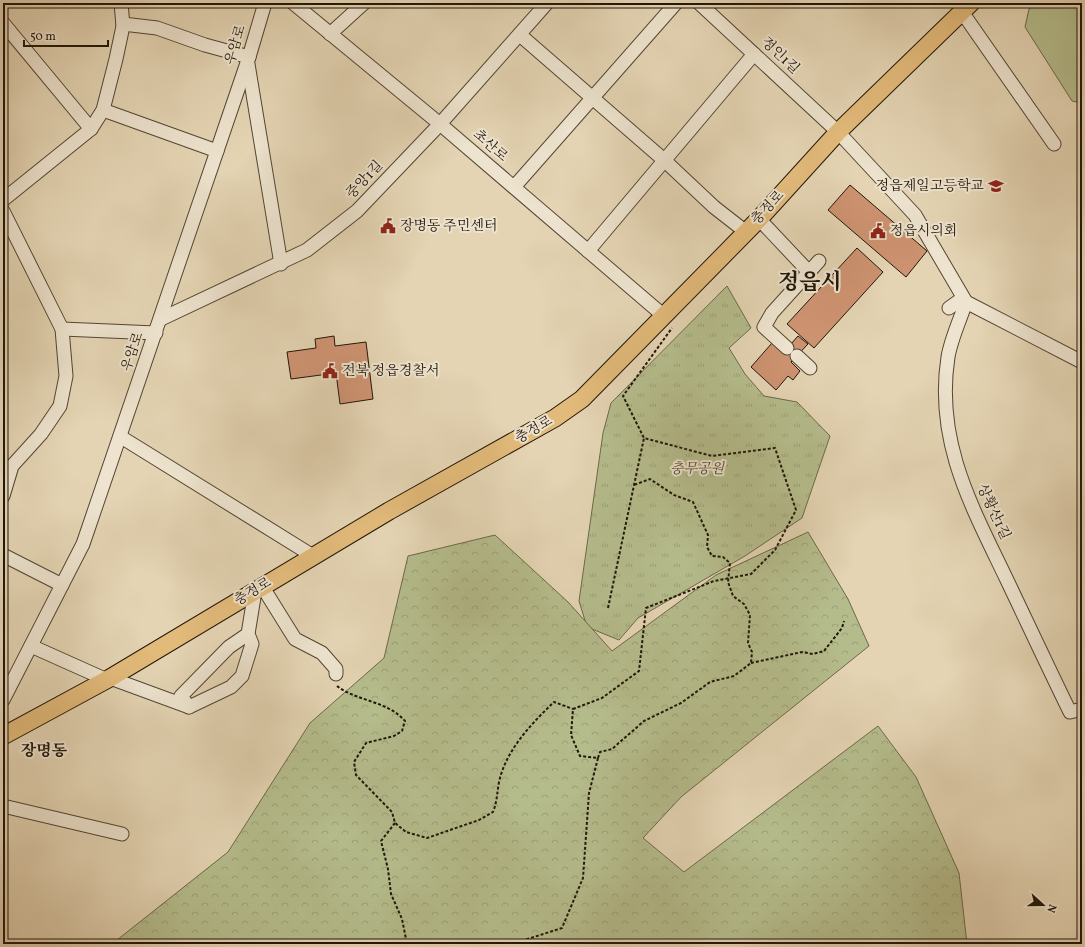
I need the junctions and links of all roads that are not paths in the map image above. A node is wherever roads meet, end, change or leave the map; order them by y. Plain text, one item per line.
1 (121, 3) edge
2 (265, 3) edge
3 (293, 3) edge
4 (364, 3) edge
5 (547, 3) edge
6 (676, 3) edge
7 (700, 3) edge
8 (966, 8) edge
9 (3, 23) edge
10 (123, 24) junction
11 (330, 34) junction
12 (520, 35) junction
13 (754, 54) junction
14 (249, 59) junction
15 (593, 98) junction
16 (103, 110) junction
17 (440, 124) junction
18 (92, 129) junction
19 (838, 132) junction
20 (1054, 144) dead end
21 (217, 151) junction
22 (664, 160) junction
23 (514, 187) junction
24 (3, 200) edge
25 (3, 211) edge
26 (759, 219) junction
27 (746, 232) junction
28 (588, 251) junction
29 (819, 261) dead end
30 (281, 264) junction
31 (809, 272) junction
32 (964, 300) junction
33 (949, 308) dead end
34 (664, 316) junction
35 (160, 319) junction
36 (62, 329) junction
37 (156, 333) junction
38 (1082, 362) edge
39 (810, 368) dead end
40 (121, 438) junction
41 (8, 462) edge
42 (3, 496) edge
43 (3, 555) edge
44 (314, 556) junction
45 (62, 585) junction
46 (259, 588) junction
47 (248, 634) junction
48 (31, 646) junction
49 (336, 674) road end
50 (108, 679) junction
51 (3, 700) edge
52 (189, 707) junction
53 (1082, 709) edge
54 (3, 736) edge
55 (3, 806) edge
56 (122, 834) dead end

1 - 10 street
2 - 14 street, 우암로
3 - 11 street, 초산로
4 - 11 street
5 - 12 street, 중앙1길
6 - 15 street
7 - 13 street, 정인1길
8 - 19 main road, 충정로
8 - 20 street
9 - 18 street
10 - 14 street
10 - 16 street
11 - 17 street, 초산로
12 - 15 street
12 - 17 street, 중앙1길
13 - 19 street, 정인1길
13 - 22 street
14 - 21 street, 우암로
14 - 30 street
15 - 22 street
15 - 23 street
16 - 18 street
16 - 21 street
17 - 23 street, 초산로
17 - 30 street, 중앙1길
18 - 24 street
19 - 26 main road, 충정로
19 - 32 street, 정인1길
21 - 35 street, 우암로
22 - 27 street
22 - 28 street
23 - 28 street, 초산로
25 - 36 street
26 - 27 main road, 충정로
26 - 31 street
27 - 34 main road, 충정로
28 - 34 street, 초산로
29 - 31 street
30 - 35 street, 중앙1길
31 - 39 street
32 - 33 street
32 - 38 street
32 - 53 street, 상황산1길
34 - 44 main road, 충정로
35 - 37 street, 우암로
36 - 37 street
36 - 41 street
37 - 40 street, 우암로
40 - 44 street
40 - 45 street, 우암로
41 - 42 street
43 - 45 street
44 - 46 main road, 충정로
45 - 48 street, 우암로
46 - 47 street
46 - 49 street
46 - 50 main road, 충정로
47 - 52 street
47 - 52 street
48 - 50 street
48 - 51 street, 우암로
50 - 52 street
50 - 54 main road, 충정로
55 - 56 street

